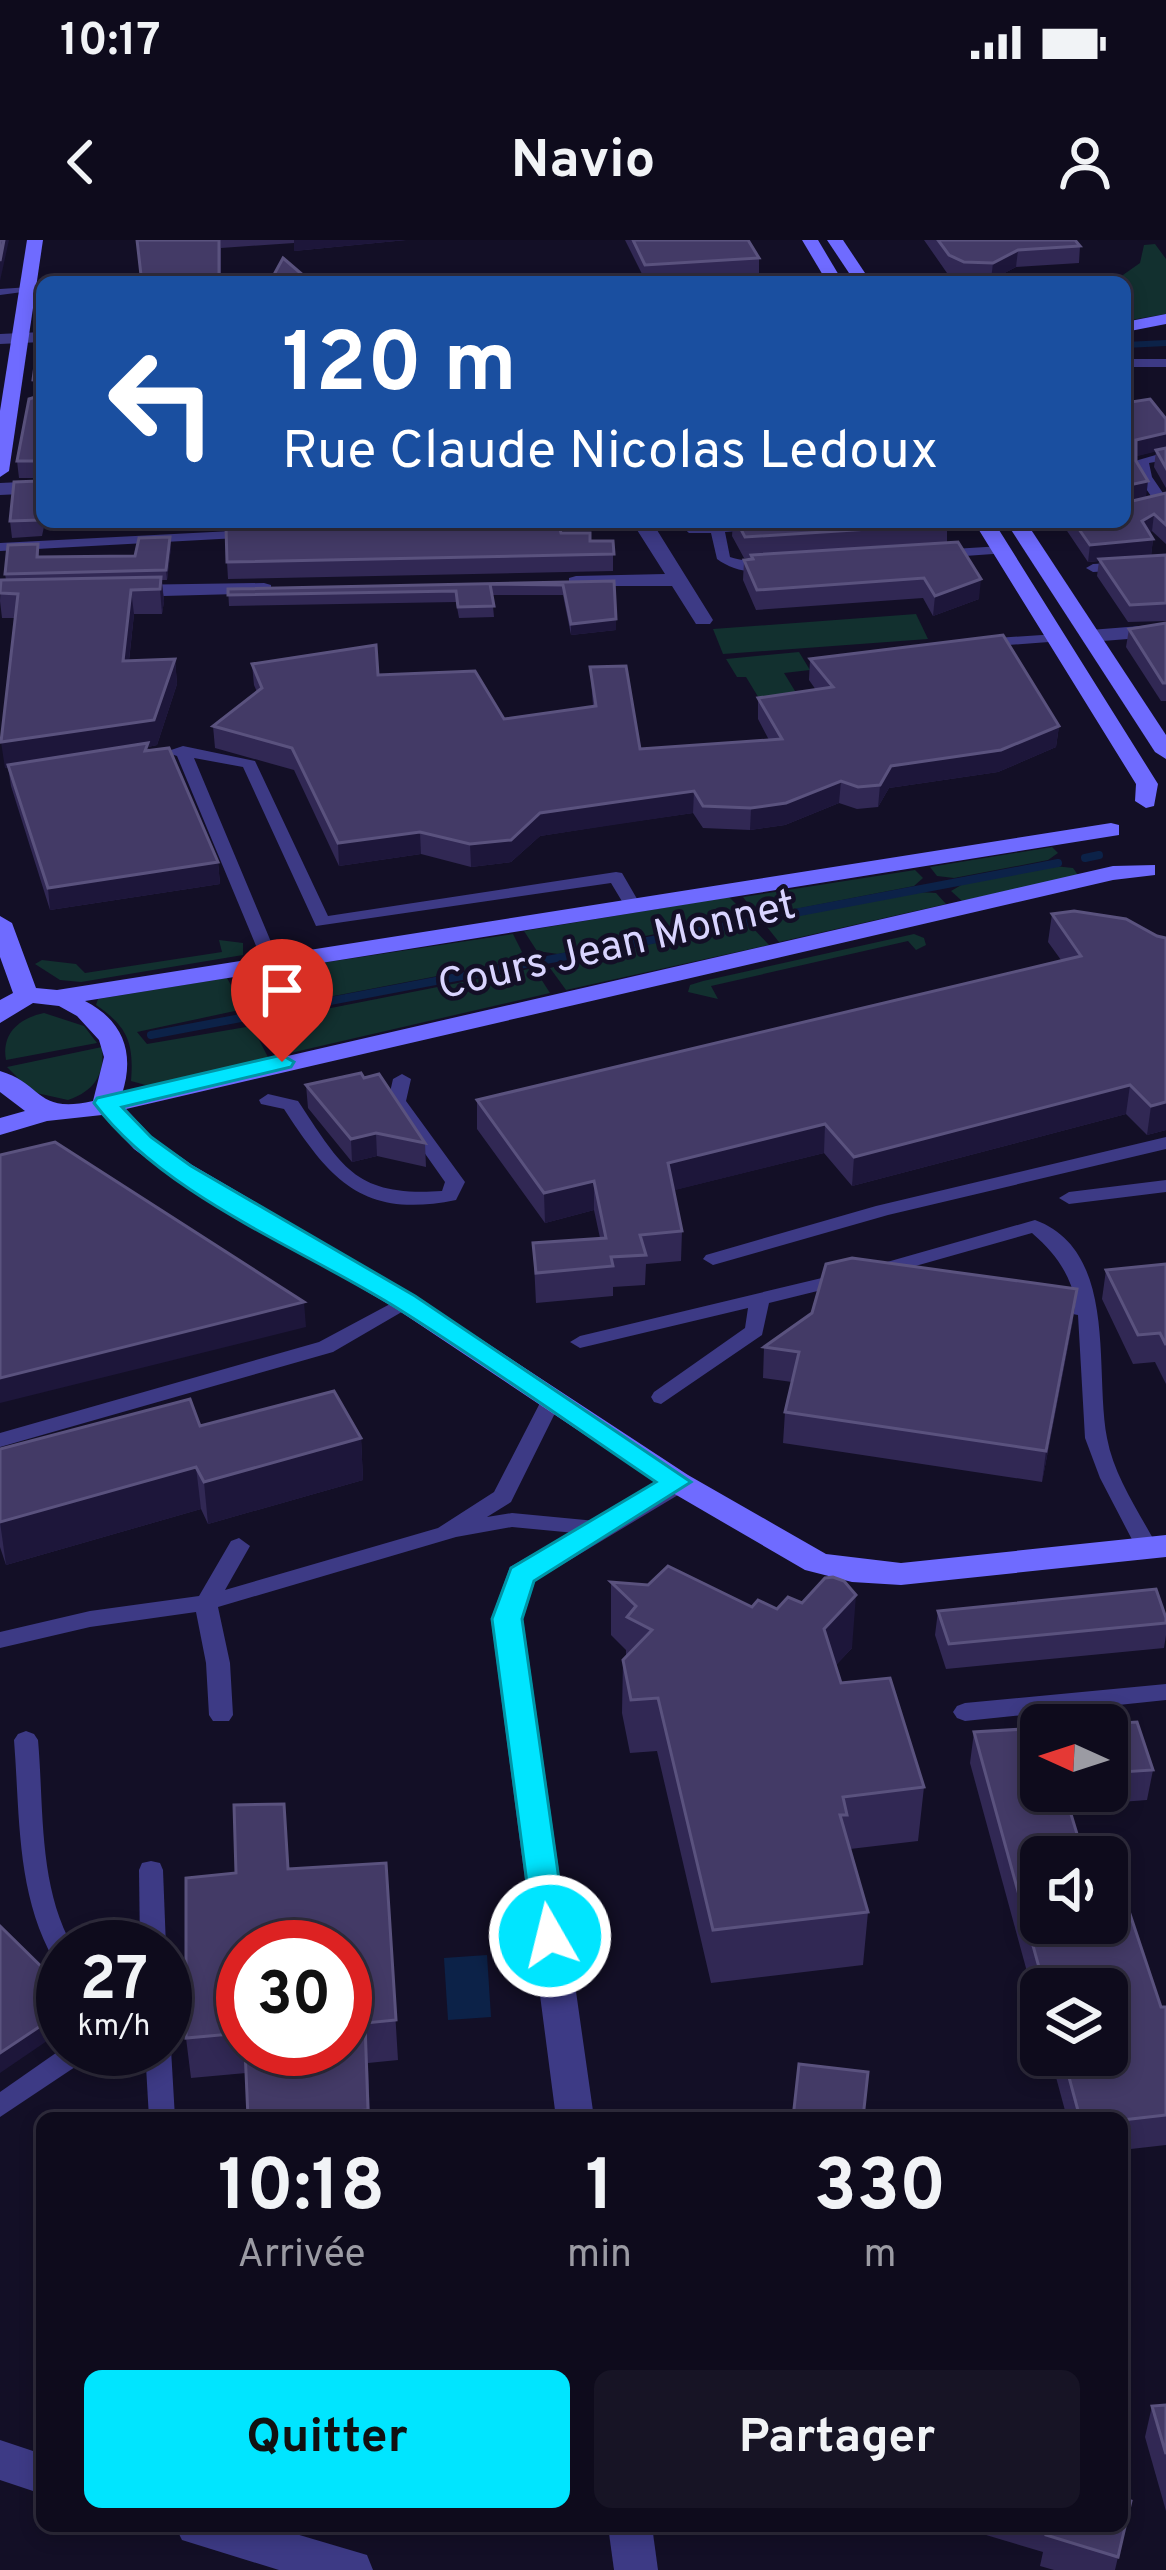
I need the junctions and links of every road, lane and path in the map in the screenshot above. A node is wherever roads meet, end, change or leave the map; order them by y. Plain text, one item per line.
1 (35, 240) edge
2 (809, 240) edge
3 (835, 240) edge
4 (832, 276) edge
5 (858, 276) edge
6 (26, 289) junction
7 (0, 292) edge
8 (1166, 319) edge
9 (1131, 326) edge
10 (10, 339) edge
11 (1131, 364) edge
12 (1166, 367) edge
13 (12, 406) edge
14 (1166, 456) edge
15 (0, 471) edge
16 (36, 487) edge
17 (0, 489) edge
18 (1131, 509) edge
19 (646, 528) edge
20 (692, 528) edge
21 (731, 528) edge
22 (988, 528) edge
23 (1020, 528) edge
24 (717, 529) junction
25 (267, 533) edge
26 (0, 547) edge
27 (1002, 550) junction
28 (908, 556) edge
29 (1164, 558) edge
30 (789, 564) edge
31 (1093, 568) edge
32 (679, 580) junction
33 (562, 582) edge
34 (281, 588) edge
35 (94, 592) edge
36 (703, 620) dead end
37 (1166, 631) edge
38 (1090, 636) junction
39 (1057, 638) junction
40 (970, 644) edge
41 (183, 751) junction
42 (1166, 752) edge
43 (160, 754) edge
44 (1156, 798) edge
45 (1111, 830) junction
46 (1156, 874) edge
47 (632, 904) junction
48 (0, 922) edge
49 (322, 922) junction
50 (335, 950) junction
51 (270, 961) junction
52 (61, 997) junction
53 (8, 1006) edge
54 (0, 1079) edge
55 (402, 1079) dead end
56 (268, 1100) dead end
57 (106, 1103) junction
58 (45, 1113) junction
59 (0, 1127) edge
60 (1166, 1143) edge
61 (1166, 1186) edge
62 (1069, 1198) dead end
63 (713, 1258) dead end
64 (865, 1274) junction
65 (910, 1281) edge
66 (759, 1299) junction
67 (1022, 1300) edge
68 (406, 1302) junction
69 (1088, 1310) junction
70 (580, 1342) dead end
71 (661, 1397) dead end
72 (552, 1399) junction
73 (0, 1440) edge
74 (677, 1482) junction
75 (596, 1528) junction
76 (446, 1533) junction
77 (239, 1546) dead end
78 (1156, 1547) edge
79 (206, 1603) junction
80 (0, 1640) edge
81 (1166, 1692) edge
82 (964, 1712) dead end
83 (221, 1715) dead end
84 (26, 1740) dead end
85 (151, 1870) dead end
86 (48, 1920) edge
87 (152, 1920) edge
88 (43, 2076) edge
89 (160, 2076) edge
90 (0, 2106) edge
91 (162, 2112) edge
92 (574, 2112) edge
93 (0, 2460) edge
94 (36, 2472) edge
95 (218, 2532) edge
96 (631, 2532) edge
97 (351, 2570) edge
98 (636, 2570) edge

1 - 6 main road
2 - 4 main road
3 - 5 main road
6 - 7 lane
6 - 10 main road
8 - 9 main road
10 - 13 main road
11 - 12 lane
13 - 15 main road
14 - 18 lane
16 - 17 street
19 - 32 street
20 - 24 lane
21 - 24 lane
22 - 27 main road
23 - 38 main road
24 - 30 lane
25 - 26 lane
27 - 28 lane
27 - 39 main road
29 - 31 lane
32 - 33 street
32 - 36 street
34 - 35 street
37 - 38 street
38 - 39 main road
38 - 42 main road
39 - 40 lane
39 - 44 main road
41 - 43 lane
41 - 49 lane
41 - 51 lane
44 - 45 main road
45 - 46 main road
45 - 47 main road, Cours Jean Monnet
46 - 57 main road, Cours Jean Monnet
47 - 49 lane
47 - 50 main road, Cours Jean Monnet
48 - 53 main road
49 - 50 lane
50 - 51 main road, Cours Jean Monnet
51 - 52 main road, Cours Jean Monnet
52 - 53 main road, Cours Jean Monnet
52 - 57 main road
54 - 58 main road
55 - 56 lane
57 - 58 main road, Cours Jean Monnet
57 - 68 main road
58 - 59 main road
60 - 63 lane
61 - 62 lane
64 - 65 lane
64 - 66 lane
64 - 69 lane
66 - 70 lane
66 - 71 lane
67 - 69 lane
68 - 72 main road
68 - 73 lane
69 - 78 lane
72 - 74 main road
72 - 76 lane
74 - 75 street
74 - 78 main road
75 - 76 lane
75 - 92 street
76 - 79 lane
77 - 79 lane
79 - 80 lane
79 - 83 lane
81 - 82 lane
84 - 86 lane
85 - 87 lane
88 - 90 lane
89 - 91 lane
93 - 94 street
95 - 97 street
96 - 98 street

